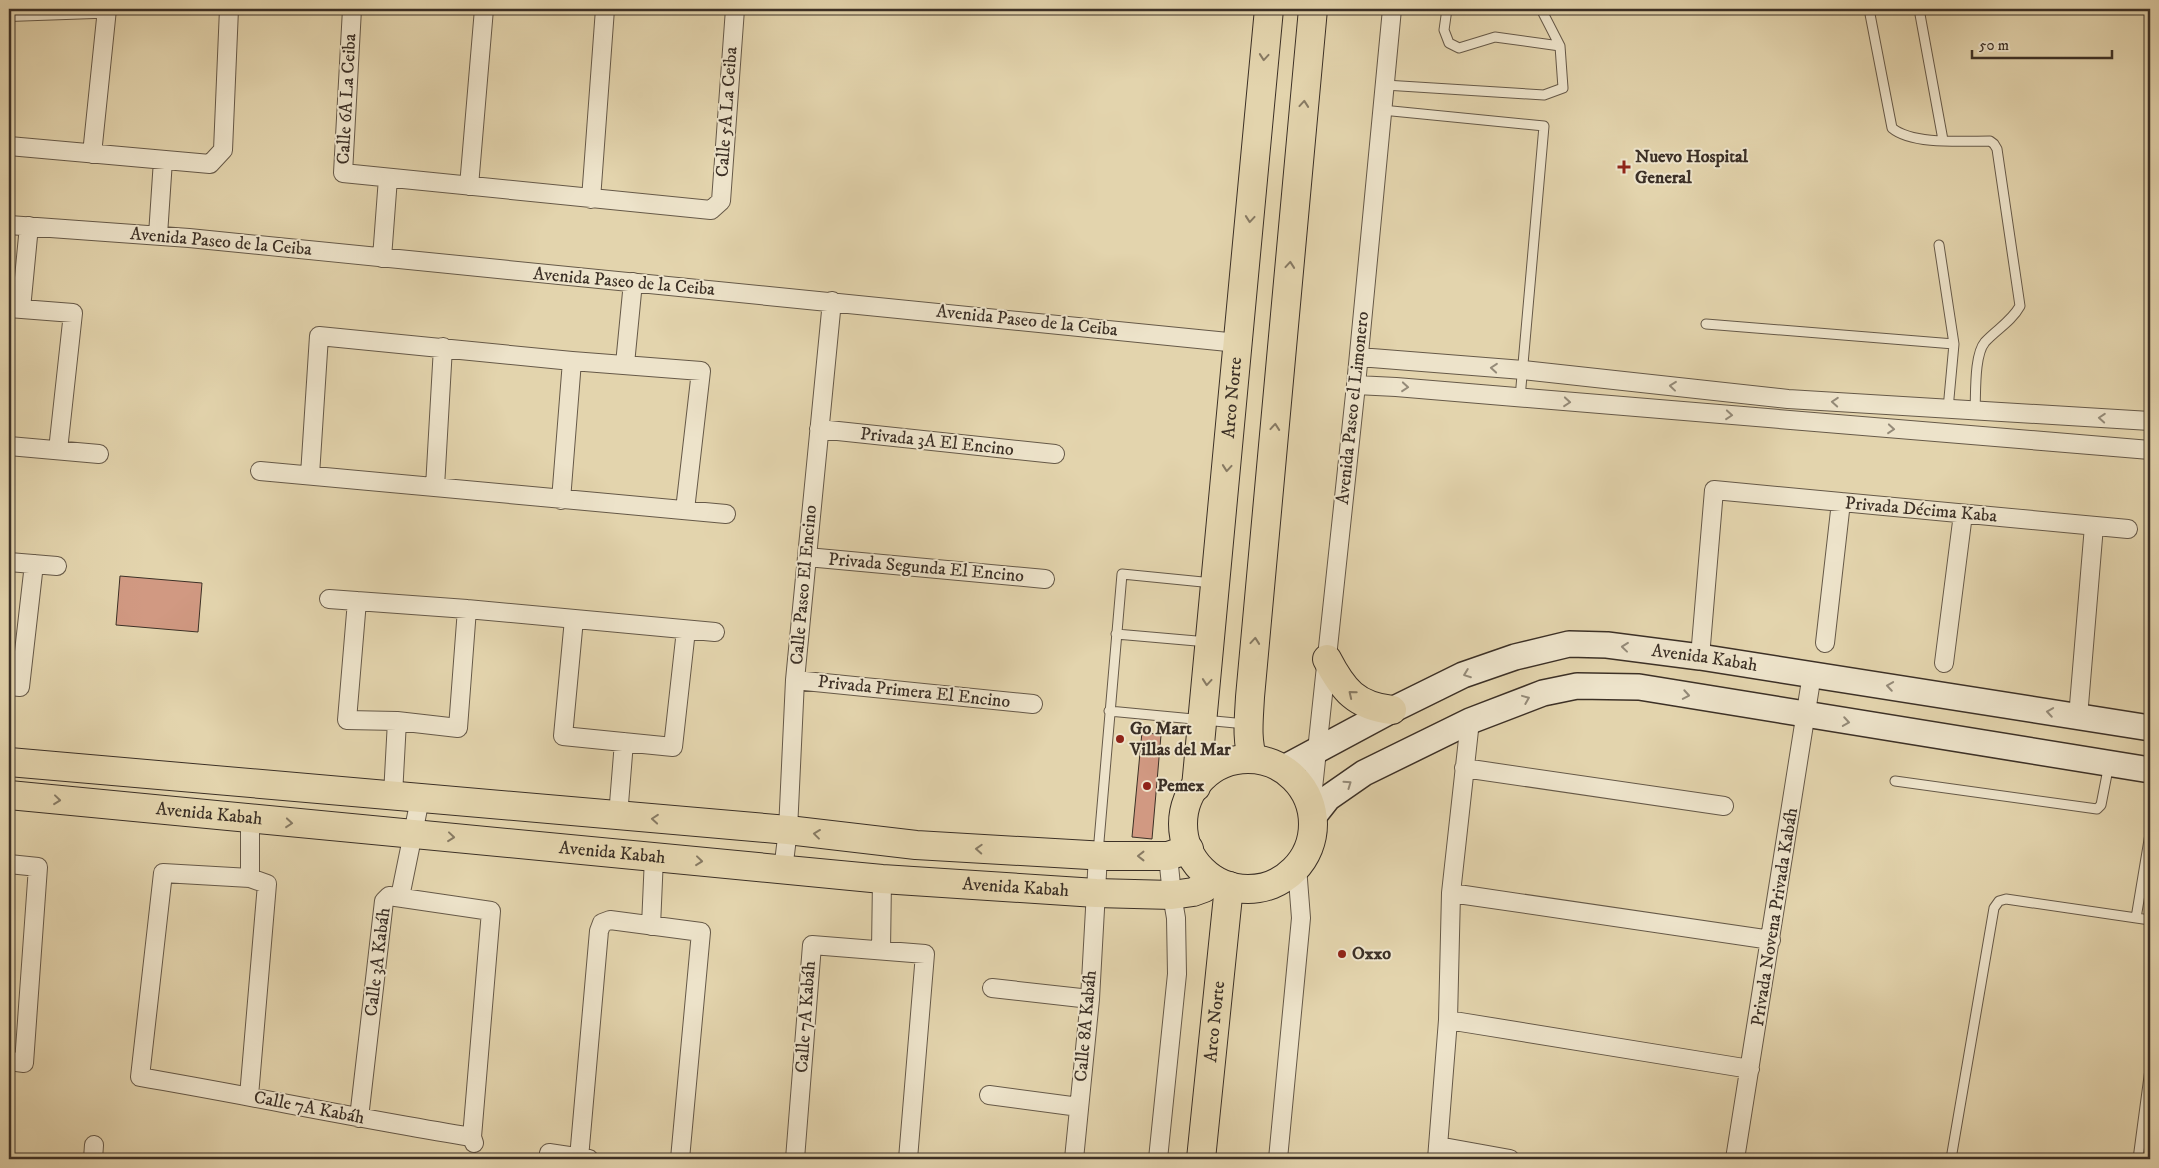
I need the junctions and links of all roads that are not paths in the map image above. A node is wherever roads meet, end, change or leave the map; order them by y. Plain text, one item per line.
1 (94, 9) edge
2 (107, 9) edge
3 (229, 9) edge
4 (352, 9) edge
5 (484, 9) edge
6 (605, 9) edge
7 (735, 9) edge
8 (1269, 9) edge
9 (1313, 9) edge
10 (1392, 9) edge
11 (1448, 9) edge
12 (1541, 9) edge
13 (1869, 9) edge
14 (1919, 9) edge
15 (9, 12) edge
16 (1560, 46) junction
17 (1385, 85) junction
18 (1382, 110) junction
19 (1943, 140) junction
20 (9, 146) edge
21 (92, 154) junction
22 (163, 160) junction
23 (388, 178) junction
24 (469, 186) junction
25 (591, 198) junction
26 (711, 210) joint
27 (9, 224) edge
28 (29, 226) junction
29 (158, 235) junction
30 (1939, 245) dead end
31 (382, 258) junction
32 (633, 282) junction
33 (832, 301) junction
34 (15, 308) edge
35 (1706, 324) dead end
36 (1238, 343) junction
37 (1954, 344) junction
38 (443, 347) junction
39 (1359, 357) junction
40 (572, 361) junction
41 (624, 364) junction
42 (1523, 370) junction
43 (1356, 385) junction
44 (1520, 398) junction
45 (1788, 399) junction
46 (1948, 409) junction
47 (1975, 410) junction
48 (1786, 420) junction
49 (2150, 422) edge
50 (819, 429) junction
51 (9, 446) edge
52 (58, 450) junction
53 (2150, 450) edge
54 (99, 454) dead end
55 (1056, 454) dead end
56 (260, 471) dead end
57 (310, 475) junction
58 (435, 487) junction
59 (561, 500) junction
60 (1841, 502) junction
61 (685, 510) junction
62 (726, 514) dead end
63 (1963, 514) junction
64 (2094, 526) junction
65 (2128, 530) dead end
66 (807, 557) junction
67 (9, 562) edge
68 (34, 564) junction
69 (57, 566) dead end
70 (1045, 579) dead end
71 (1216, 583) junction
72 (329, 600) dead end
73 (357, 601) junction
74 (467, 609) junction
75 (574, 619) junction
76 (686, 630) junction
77 (714, 632) dead end
78 (1116, 634) junction
79 (1210, 642) junction
80 (1825, 643) dead end
81 (1700, 657) junction
82 (1327, 659) junction
83 (1944, 663) dead end
84 (1812, 674) junction
85 (795, 680) junction
86 (9, 686) edge
87 (1034, 704) dead end
88 (1392, 710) junction
89 (1109, 711) junction
90 (1807, 716) junction
91 (2078, 717) junction
92 (1203, 721) junction
93 (1470, 721) junction
94 (397, 722) junction
95 (1248, 724) junction
96 (2150, 728) edge
97 (624, 742) junction
98 (1317, 750) junction
99 (1252, 759) junction
100 (9, 762) edge
101 (2109, 764) junction
102 (1464, 768) junction
103 (1282, 769) junction
104 (2150, 770) edge
105 (1895, 781) dead end
106 (1196, 787) junction
107 (9, 795) edge
108 (393, 795) junction
109 (420, 799) junction
110 (1724, 806) dead end
111 (1312, 812) junction
112 (618, 816) junction
113 (250, 819) junction
114 (788, 830) junction
115 (415, 834) junction
116 (2150, 834) edge
117 (1178, 853) junction
118 (1098, 855) junction
119 (654, 857) junction
120 (9, 864) edge
121 (1297, 867) junction
122 (783, 870) junction
123 (250, 878) junction
124 (882, 879) junction
125 (1222, 883) junction
126 (1096, 893) junction
127 (1451, 893) junction
128 (1172, 895) junction
129 (400, 897) junction
130 (2136, 918) junction
131 (2150, 920) edge
132 (651, 926) junction
133 (1771, 940) junction
134 (881, 950) junction
135 (992, 988) dead end
136 (1090, 999) junction
137 (1448, 1020) junction
138 (9, 1061) edge
139 (1750, 1069) junction
140 (2150, 1069) edge
141 (989, 1095) dead end
142 (249, 1096) junction
143 (1079, 1107) junction
144 (359, 1118) junction
145 (473, 1140) joint
146 (549, 1153) dead end
147 (1438, 1153) edge
148 (584, 1158) edge
149 (680, 1159) edge
150 (796, 1159) edge
151 (908, 1159) edge
152 (1074, 1159) edge
153 (1158, 1159) edge
154 (1200, 1159) edge
155 (1278, 1159) edge
156 (1510, 1159) edge
157 (1736, 1159) edge
158 (1951, 1159) edge
159 (2138, 1159) edge

1 - 15 street
2 - 21 street
3 - 22 street
4 - 23 street, Calle 6A La Ceiba
5 - 24 street
6 - 25 street
7 - 26 street, Calle 5A La Ceiba
8 -> 36 main road, Arco Norte
95 -> 9 main road
10 - 17 street, Avenida Paseo el Limonero
11 - 16 lane
12 - 16 lane
13 - 19 lane
14 - 19 lane
16 - 17 lane
17 - 18 street, Avenida Paseo el Limonero
18 - 39 street, Avenida Paseo el Limonero
18 - 42 lane
19 - 47 lane
20 - 21 street
21 - 22 street
22 - 29 street
23 - 24 street, Calle 6A La Ceiba
23 - 31 street
24 - 25 street, Calle 6A La Ceiba
25 - 26 street, Calle 6A La Ceiba
27 - 28 street, Avenida Paseo de la Ceiba
28 - 29 street, Avenida Paseo de la Ceiba
28 - 34 street
29 - 31 street, Avenida Paseo de la Ceiba
30 - 37 lane
31 - 32 street, Avenida Paseo de la Ceiba
32 - 33 street, Avenida Paseo de la Ceiba
32 - 41 street
33 - 36 street, Avenida Paseo de la Ceiba
33 - 50 street, Calle Paseo El Encino
34 - 52 street
35 - 37 lane
36 -> 71 main road, Arco Norte
37 - 46 lane
38 - 40 street
38 - 57 street
38 - 58 street
42 -> 39 street
39 - 43 street, Avenida Paseo el Limonero
40 - 41 street
40 - 59 street
41 - 61 street
42 - 44 lane
45 -> 42 street
43 -> 44 street
43 - 82 street, Avenida Paseo el Limonero
44 -> 48 street
46 -> 45 street
45 - 48 street
46 - 47 street
49 -> 47 street
48 -> 53 street
50 - 55 street, Privada 3A El Encino
50 - 66 street, Calle Paseo El Encino
51 - 52 street
52 - 54 street
56 - 57 street
57 - 58 street
58 - 59 street
59 - 61 street
60 - 63 street, Privada Décima Kaba
60 - 80 street
60 - 81 street, Privada Décima Kaba
61 - 62 street
63 - 64 street, Privada Décima Kaba
63 - 83 street
64 - 65 street, Privada Décima Kaba
64 - 91 street
66 - 70 street, Privada Segunda El Encino
66 - 85 street, Calle Paseo El Encino
67 - 68 street
68 - 69 street
68 - 86 street
71 - 78 lane
71 - 79 main road, Arco Norte
72 - 73 street
73 - 74 street
73 - 94 street
74 - 75 street
74 - 94 street
75 - 76 street
75 - 97 street
76 - 77 street
76 - 97 street
78 - 79 lane
78 - 89 lane
79 -> 92 main road, Arco Norte
81 - 84 main road, Avenida Kabah
81 -> 88 main road, Avenida Kabah
88 -> 82 main road
82 - 98 street, Avenida Paseo el Limonero
84 - 90 street, Privada Novena Privada Kabáh
91 -> 84 main road, Avenida Kabah
85 - 87 street, Privada Primera El Encino
85 - 114 street, Calle Paseo El Encino
88 - 98 main road, Avenida Kabah
89 - 92 lane
89 - 118 lane
93 -> 90 main road
90 -> 101 main road
90 - 133 street, Privada Novena Privada Kabáh
91 - 96 main road, Avenida Kabah
92 - 95 lane
92 - 106 main road, Arco Norte
93 - 102 street
111 -> 93 main road
94 - 108 street
95 - 99 main road
97 - 112 street
98 - 103 main road, Avenida Kabah
98 - 111 street, Avenida Paseo el Limonero
99 - 103 main road
99 - 106 main road
100 - 108 main road, Avenida Kabah
101 - 104 main road
101 - 105 lane
102 - 110 street
102 - 127 street
103 - 111 main road
106 - 117 main road
107 -> 113 main road, Avenida Kabah
108 - 109 main road, Avenida Kabah
109 - 112 main road, Avenida Kabah
109 - 115 street
111 - 121 main road
114 -> 112 main road, Avenida Kabah
113 -> 115 main road, Avenida Kabah
113 - 123 street
118 -> 114 main road, Avenida Kabah
114 - 122 street, Calle Paseo El Encino
115 -> 119 main road, Avenida Kabah
115 - 129 street
116 - 130 lane
117 -> 118 main road, Avenida Kabah
117 - 125 main road
117 - 128 street
118 - 126 street, Calle 8A Kabáh
119 -> 122 main road, Avenida Kabah
119 - 132 street
120 - 138 street
121 - 125 main road
121 - 155 street
122 - 124 main road, Avenida Kabah
123 - 142 street
123 - 142 street, Calle 7A Kabáh
124 - 126 main road, Avenida Kabah
124 - 134 street
125 - 128 main road, Avenida Kabah
125 - 154 main road, Arco Norte
126 - 128 main road, Avenida Kabah
126 - 136 street, Calle 8A Kabáh
127 - 133 street
127 - 137 street
128 - 153 street
129 - 144 street, Calle 3A Kabáh
129 - 145 street, Calle 3A Kabáh
130 - 131 lane
130 - 158 lane
132 - 148 street
132 - 149 street
133 - 139 street, Privada Novena Privada Kabáh
134 - 150 street, Calle 7A Kabáh
134 - 151 street, Calle 7A Kabáh
135 - 136 street
136 - 143 street, Calle 8A Kabáh
137 - 139 street
137 - 147 street
139 - 157 street, Privada Novena Privada Kabáh
140 - 159 lane
141 - 143 street
142 - 144 street, Calle 7A Kabáh
143 - 152 street, Calle 8A Kabáh
144 - 145 street, Calle 7A Kabáh
146 - 148 street
147 - 156 street

